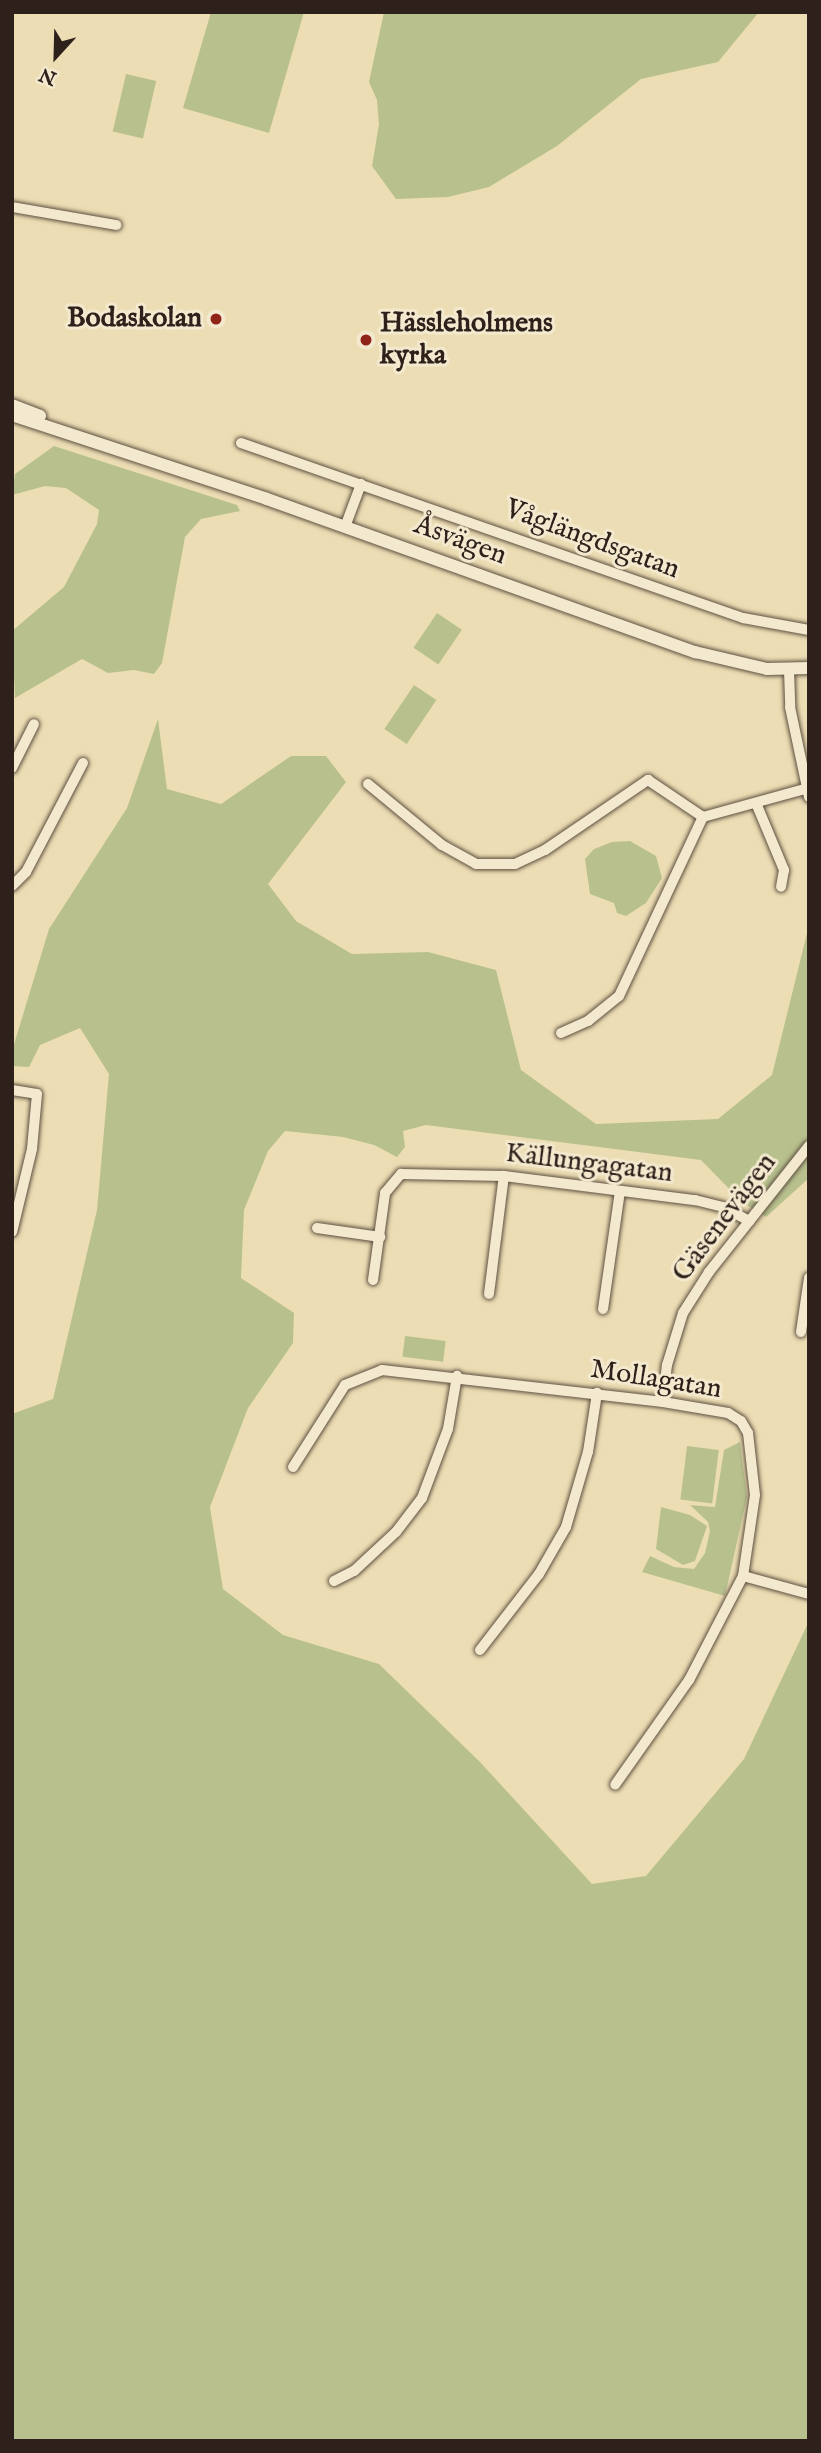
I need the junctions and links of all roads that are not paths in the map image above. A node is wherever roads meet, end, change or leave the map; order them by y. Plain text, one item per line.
1 (12, 207) edge
2 (116, 225) dead end
3 (12, 405) edge
4 (12, 415) edge
5 (98, 441) junction
6 (242, 443) dead end
7 (361, 484) junction
8 (345, 527) junction
9 (809, 630) edge
10 (809, 668) edge
11 (789, 670) junction
12 (34, 724) dead end
13 (83, 763) dead end
14 (12, 768) edge
15 (368, 784) dead end
16 (807, 793) edge
17 (755, 803) junction
18 (703, 817) junction
19 (12, 886) edge
20 (781, 887) dead end
21 (561, 1032) dead end
22 (12, 1090) edge
23 (809, 1146) edge
24 (504, 1176) junction
25 (620, 1191) junction
26 (749, 1221) junction
27 (317, 1228) dead end
28 (12, 1232) edge
29 (380, 1237) junction
30 (809, 1278) edge
31 (373, 1280) dead end
32 (489, 1294) dead end
33 (604, 1309) dead end
34 (801, 1332) dead end
35 (457, 1376) junction
36 (597, 1393) junction
37 (663, 1402) junction
38 (293, 1467) dead end
39 (743, 1576) junction
40 (334, 1581) dead end
41 (809, 1594) edge
42 (480, 1650) dead end
43 (615, 1785) dead end

1 - 2 street
3 - 5 street, Åsvägen
4 - 5 street, Åsvägen
5 - 8 street, Åsvägen
6 - 7 street, Våglängdsgatan
7 - 8 street
7 - 9 street, Våglängdsgatan
8 - 11 street, Åsvägen
10 - 11 street, Åsvägen
11 - 16 street
12 - 14 street
13 - 19 street
15 - 18 street
16 - 17 street
17 - 18 street
17 - 20 street
18 - 21 street
22 - 28 street
23 - 26 street, Gäsenevägen
24 - 25 street, Källungagatan
24 - 29 street, Källungagatan
24 - 32 street
25 - 26 street, Källungagatan
25 - 33 street
26 - 37 street, Gäsenevägen
27 - 29 street
29 - 31 street
30 - 34 street
35 - 36 street, Mollagatan
35 - 38 street, Mollagatan
35 - 40 street
36 - 37 street, Mollagatan
36 - 42 street
37 - 39 street, Mollagatan
39 - 41 street
39 - 43 street, Mollagatan

